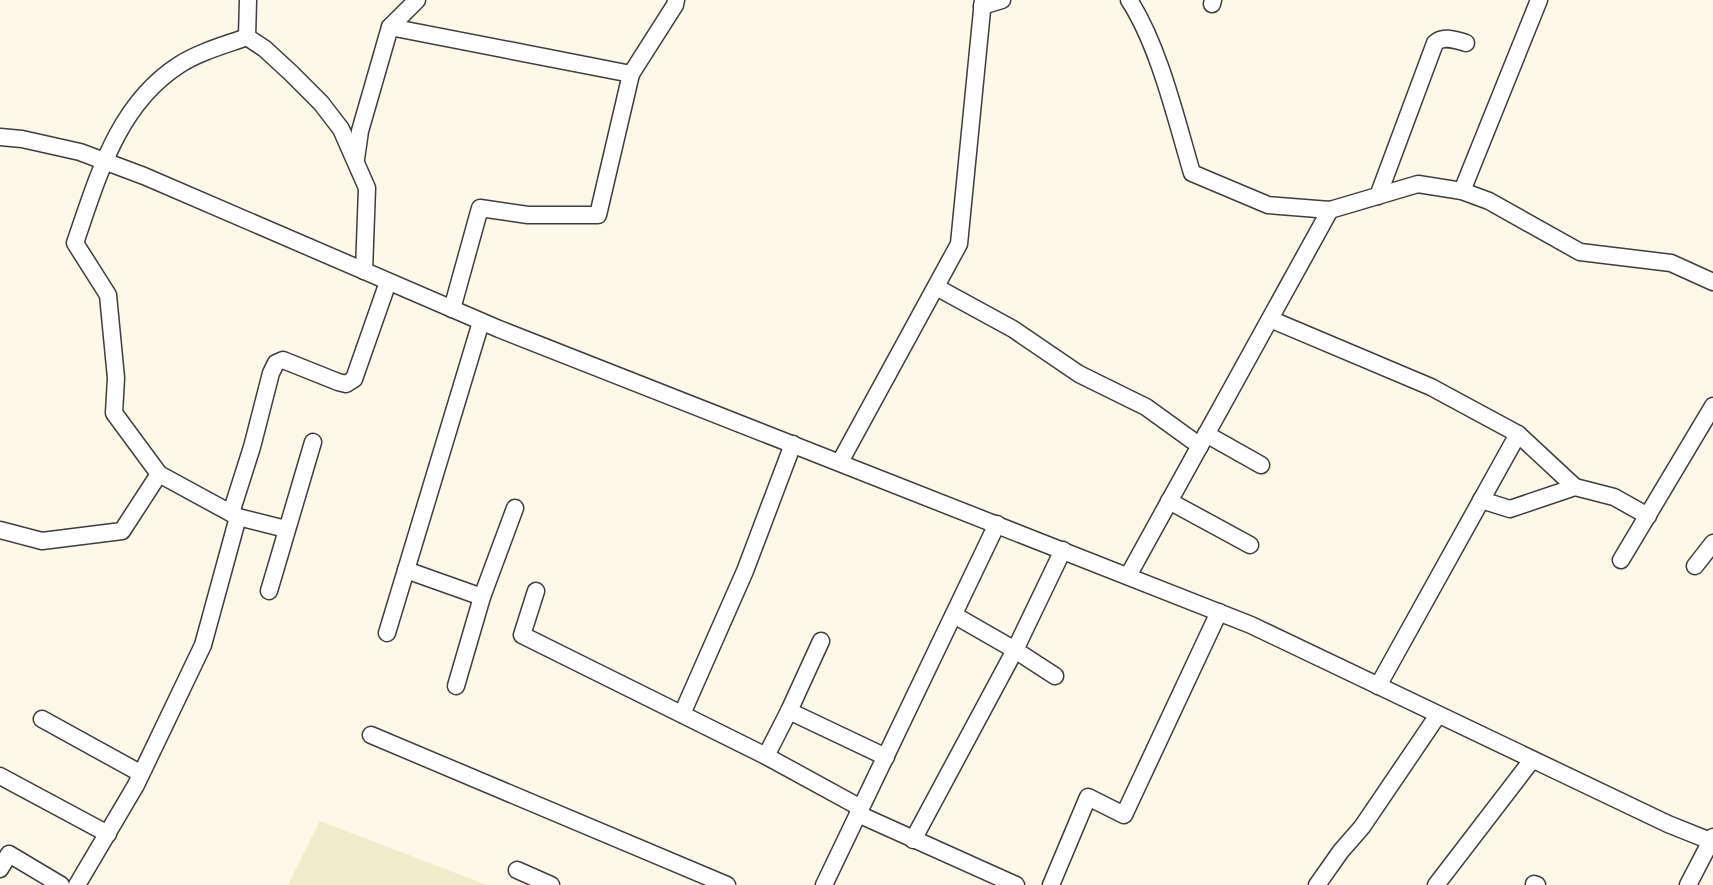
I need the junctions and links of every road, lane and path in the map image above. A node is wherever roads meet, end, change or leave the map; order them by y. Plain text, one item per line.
1 (248, 0) edge
2 (417, 0) edge
3 (676, 0) edge
4 (1002, 0) edge
5 (1129, 0) edge
6 (1539, 0) edge
7 (982, 3) edge
8 (390, 27) junction
9 (247, 37) junction
10 (1466, 43) dead end
11 (631, 74) junction
12 (0, 137) edge
13 (356, 159) junction
14 (104, 161) junction
15 (1462, 191) junction
16 (1378, 196) junction
17 (1330, 210) junction
18 (364, 271) junction
19 (388, 282) junction
20 (1713, 282) edge
21 (936, 286) junction
22 (452, 309) junction
23 (1270, 319) junction
24 (481, 322) junction
25 (1713, 406) edge
26 (1518, 434) junction
27 (1203, 440) junction
28 (313, 442) dead end
29 (793, 444) junction
30 (840, 462) junction
31 (1261, 465) dead end
32 (159, 474) junction
33 (1575, 487) junction
34 (1481, 500) junction
35 (1169, 501) junction
36 (515, 508) dead end
37 (234, 515) junction
38 (1648, 516) junction
39 (997, 524) junction
40 (286, 529) junction
41 (0, 530) edge
42 (1713, 543) edge
43 (1250, 545) dead end
44 (1063, 550) junction
45 (1621, 560) dead end
46 (1695, 566) dead end
47 (406, 570) junction
48 (1128, 576) junction
49 (269, 591) dead end
50 (536, 591) dead end
51 (482, 597) junction
52 (1219, 612) junction
53 (954, 615) junction
54 (387, 633) dead end
55 (820, 641) dead end
56 (1015, 650) junction
57 (1055, 676) dead end
58 (456, 686) dead end
59 (1378, 686) junction
60 (789, 711) junction
61 (682, 714) junction
62 (1438, 715) junction
63 (42, 719) dead end
64 (371, 735) dead end
65 (766, 756) junction
66 (886, 757) junction
67 (1532, 760) junction
68 (140, 773) junction
69 (0, 776) edge
70 (859, 811) junction
71 (108, 834) junction
72 (913, 840) junction
73 (1712, 840) edge
74 (0, 869) edge
75 (517, 870) dead end
76 (61, 885) edge
77 (77, 885) edge
78 (551, 885) edge
79 (727, 885) edge
80 (824, 885) edge
81 (1016, 885) edge
82 (1051, 885) edge
83 (1317, 885) edge
84 (1436, 885) edge
85 (1688, 885) edge

1 - 9 street
2 - 8 street
3 - 11 street
4 - 7 street
5 - 17 street
6 - 15 street
7 - 21 street
8 - 11 street
8 - 13 street
9 - 13 street
9 - 14 street
10 - 16 street
11 - 22 street
12 - 14 street
13 - 18 street
14 - 18 street
14 - 32 street
15 - 16 street
15 - 20 street
16 - 17 street
17 - 23 street
18 - 19 street
19 - 22 street
19 - 37 street
21 - 27 street
21 - 30 street
22 - 24 street
23 - 26 street
23 - 27 street
24 - 29 street
24 - 47 street
25 - 38 street
26 - 33 street
26 - 34 street
27 - 31 street
27 - 35 street
28 - 40 street
29 - 30 street
29 - 61 street
30 - 39 street
32 - 37 street
32 - 41 street
33 - 34 street
33 - 38 street
34 - 59 street
35 - 43 street
35 - 48 street
36 - 51 street
37 - 40 street
37 - 68 street
38 - 45 street
39 - 44 street
39 - 53 street
40 - 49 street
42 - 46 street
44 - 48 street
44 - 56 street
47 - 51 street
47 - 54 street
48 - 52 street
50 - 61 street
51 - 58 street
52 - 59 street
52 - 82 street
53 - 56 street
53 - 66 street
55 - 60 street
56 - 57 street
56 - 72 street
59 - 62 street
60 - 65 street
60 - 66 street
61 - 65 street
62 - 67 street
62 - 83 street
63 - 68 street
64 - 79 street
65 - 70 street
66 - 70 street
67 - 73 street
67 - 84 street
68 - 71 street
69 - 71 street
70 - 72 street
70 - 80 street
71 - 77 street
72 - 81 street
73 - 85 street
74 - 76 street
75 - 78 street

